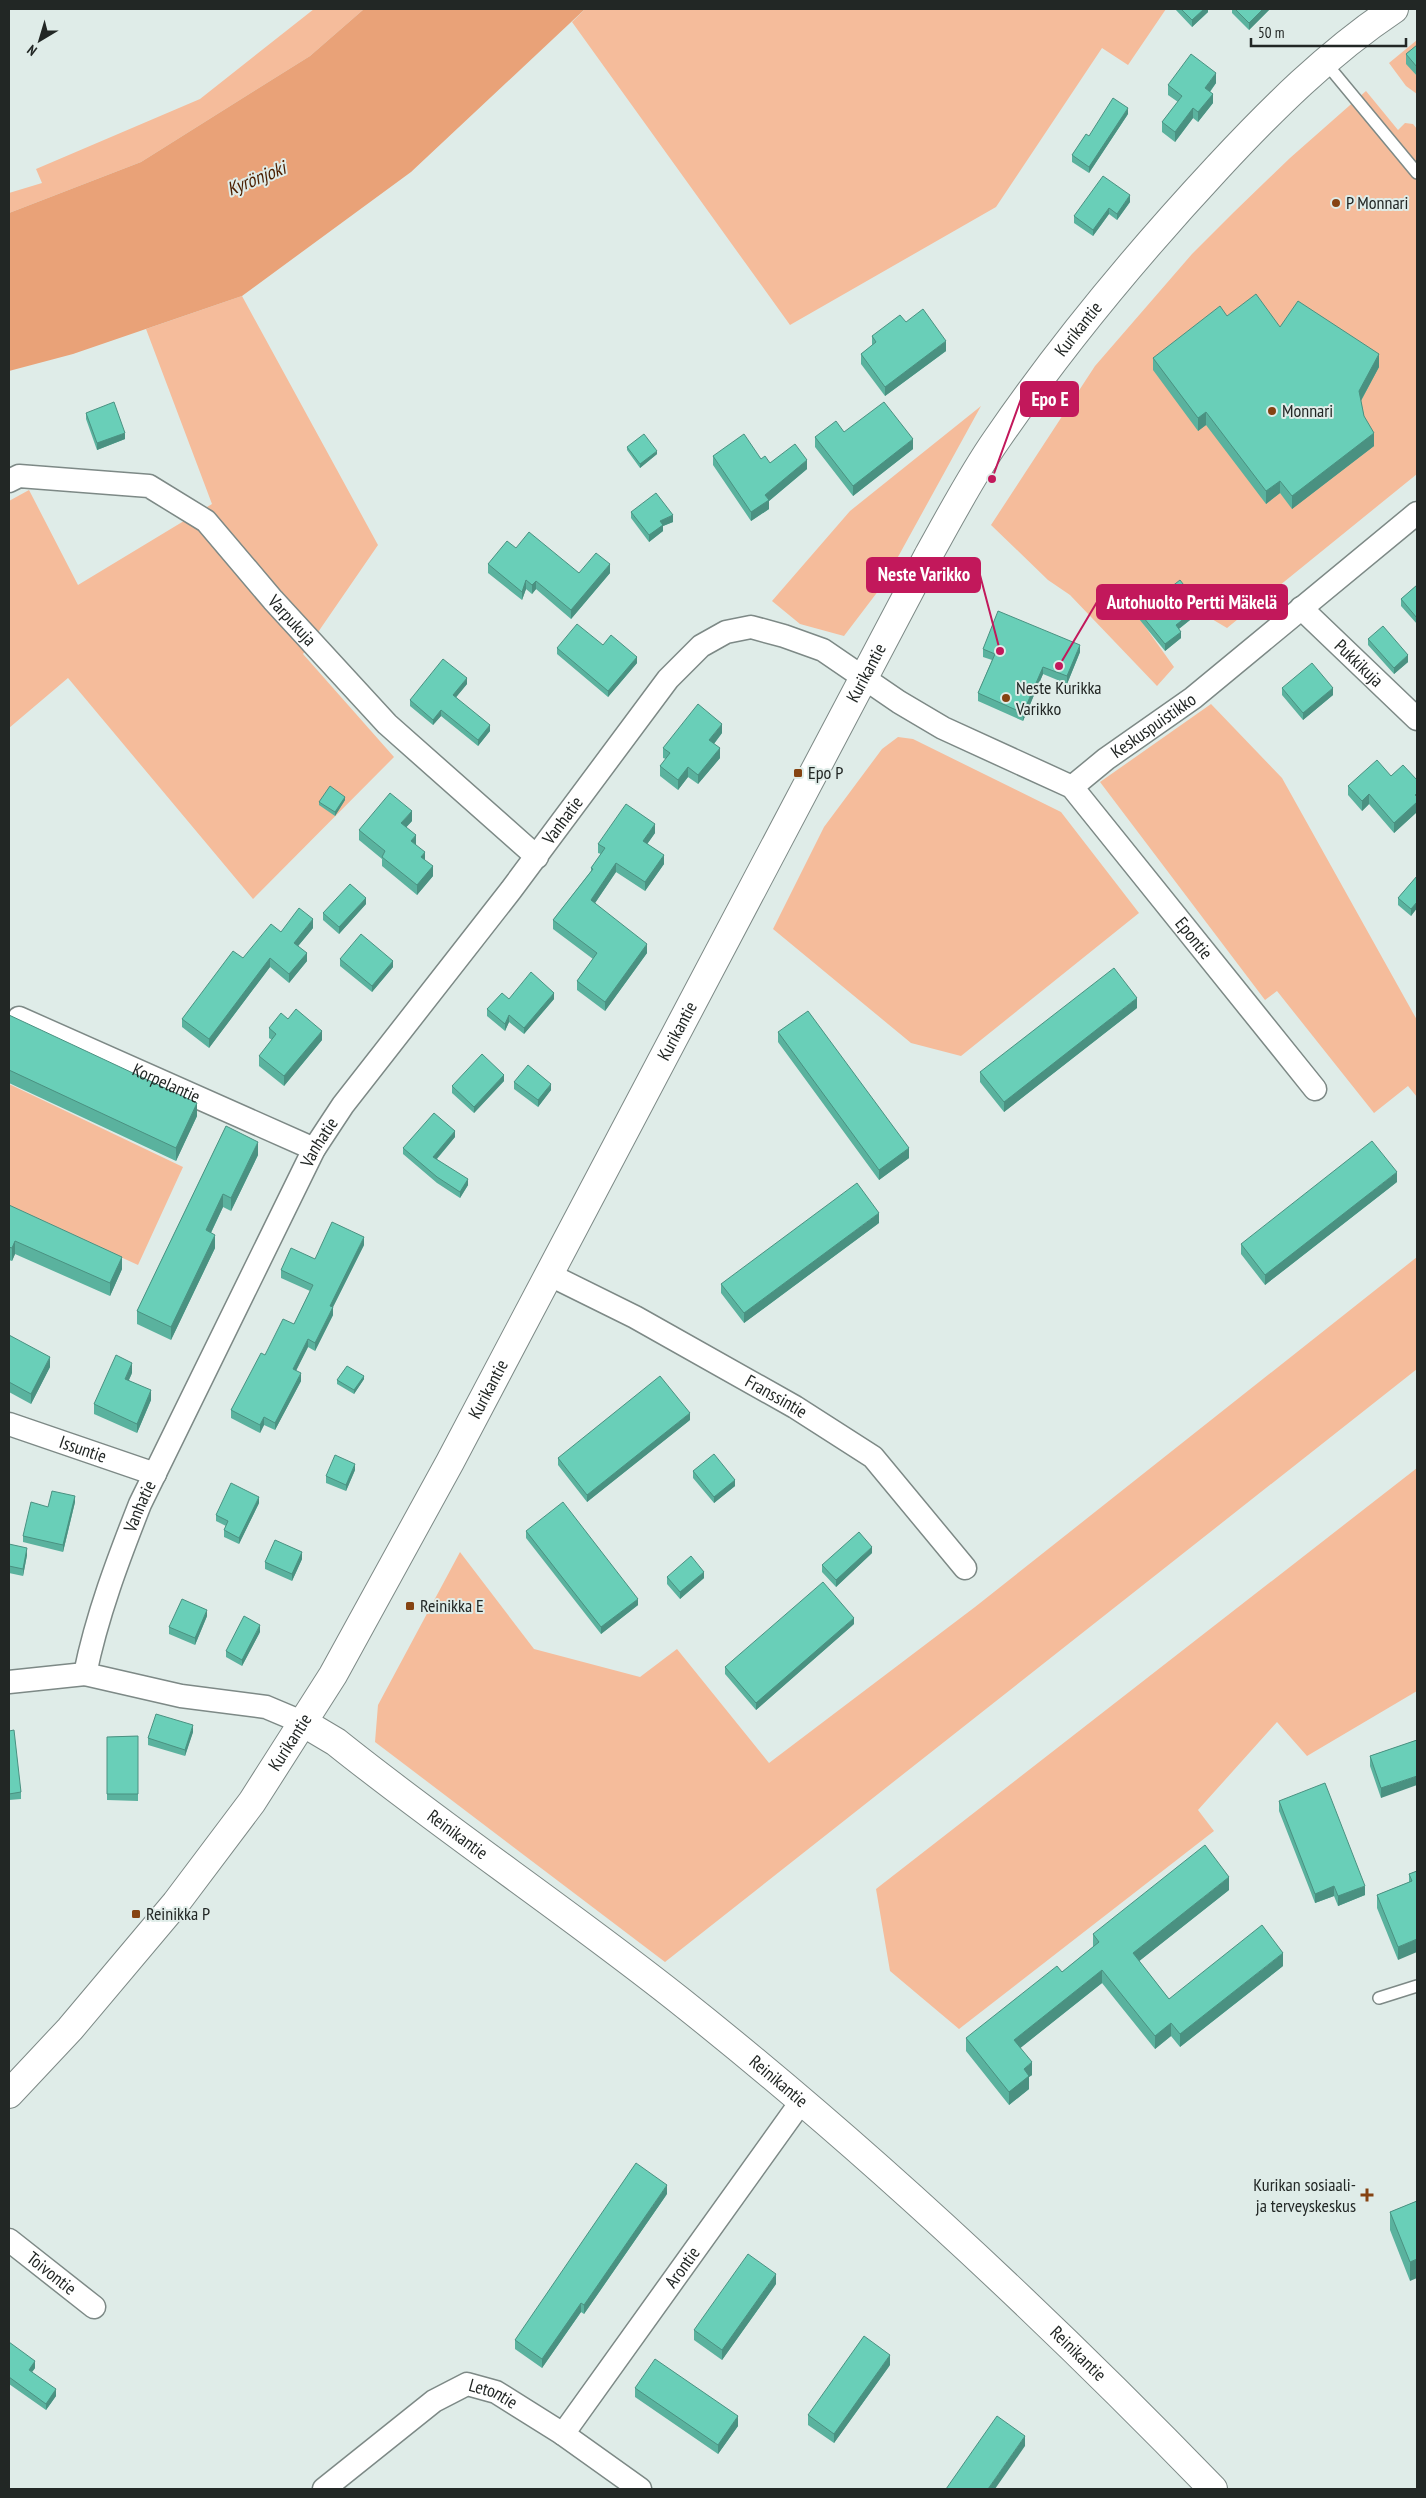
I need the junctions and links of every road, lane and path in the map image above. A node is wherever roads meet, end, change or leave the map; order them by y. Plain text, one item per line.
1 (1394, 9) edge
2 (1325, 62) junction
3 (1417, 173) edge
4 (9, 481) edge
5 (1417, 513) edge
6 (1301, 608) junction
7 (864, 678) junction
8 (1415, 714) edge
9 (1072, 786) junction
10 (537, 856) junction
11 (19, 1018) edge
12 (1315, 1090) dead end
13 (314, 1149) junction
14 (548, 1274) junction
15 (9, 1424) edge
16 (155, 1474) junction
17 (965, 1568) dead end
18 (85, 1674) junction
19 (9, 1682) edge
20 (304, 1723) junction
21 (1417, 1986) edge
22 (1378, 1998) dead end
23 (9, 2094) edge
24 (801, 2102) junction
25 (9, 2240) edge
26 (94, 2307) dead end
27 (563, 2434) junction
28 (324, 2489) edge
29 (640, 2489) edge
30 (1213, 2489) edge

1 - 2 street, Kurikantie
2 - 3 lane
2 - 7 street, Kurikantie
4 - 10 street, Varpukuja
5 - 6 street, Keskuspuistikko
6 - 8 street, Pukkikuja
6 - 9 street, Keskuspuistikko
7 - 9 street
7 - 10 street, Vanhatie
7 - 14 street, Kurikantie
9 - 12 street, Epontie
10 - 13 street, Vanhatie
11 - 13 street, Korpelantie
13 - 16 street, Vanhatie
14 - 17 street, Franssintie
14 - 20 street, Kurikantie
15 - 16 street, Issuntie
16 - 18 street, Vanhatie
18 - 19 street
18 - 20 street
20 - 23 street, Kurikantie
20 - 24 street, Reinikantie
21 - 22 lane
24 - 27 street, Arontie
24 - 30 street, Reinikantie
25 - 26 street, Toivontie
27 - 28 street, Letontie
27 - 29 street, Letontie

